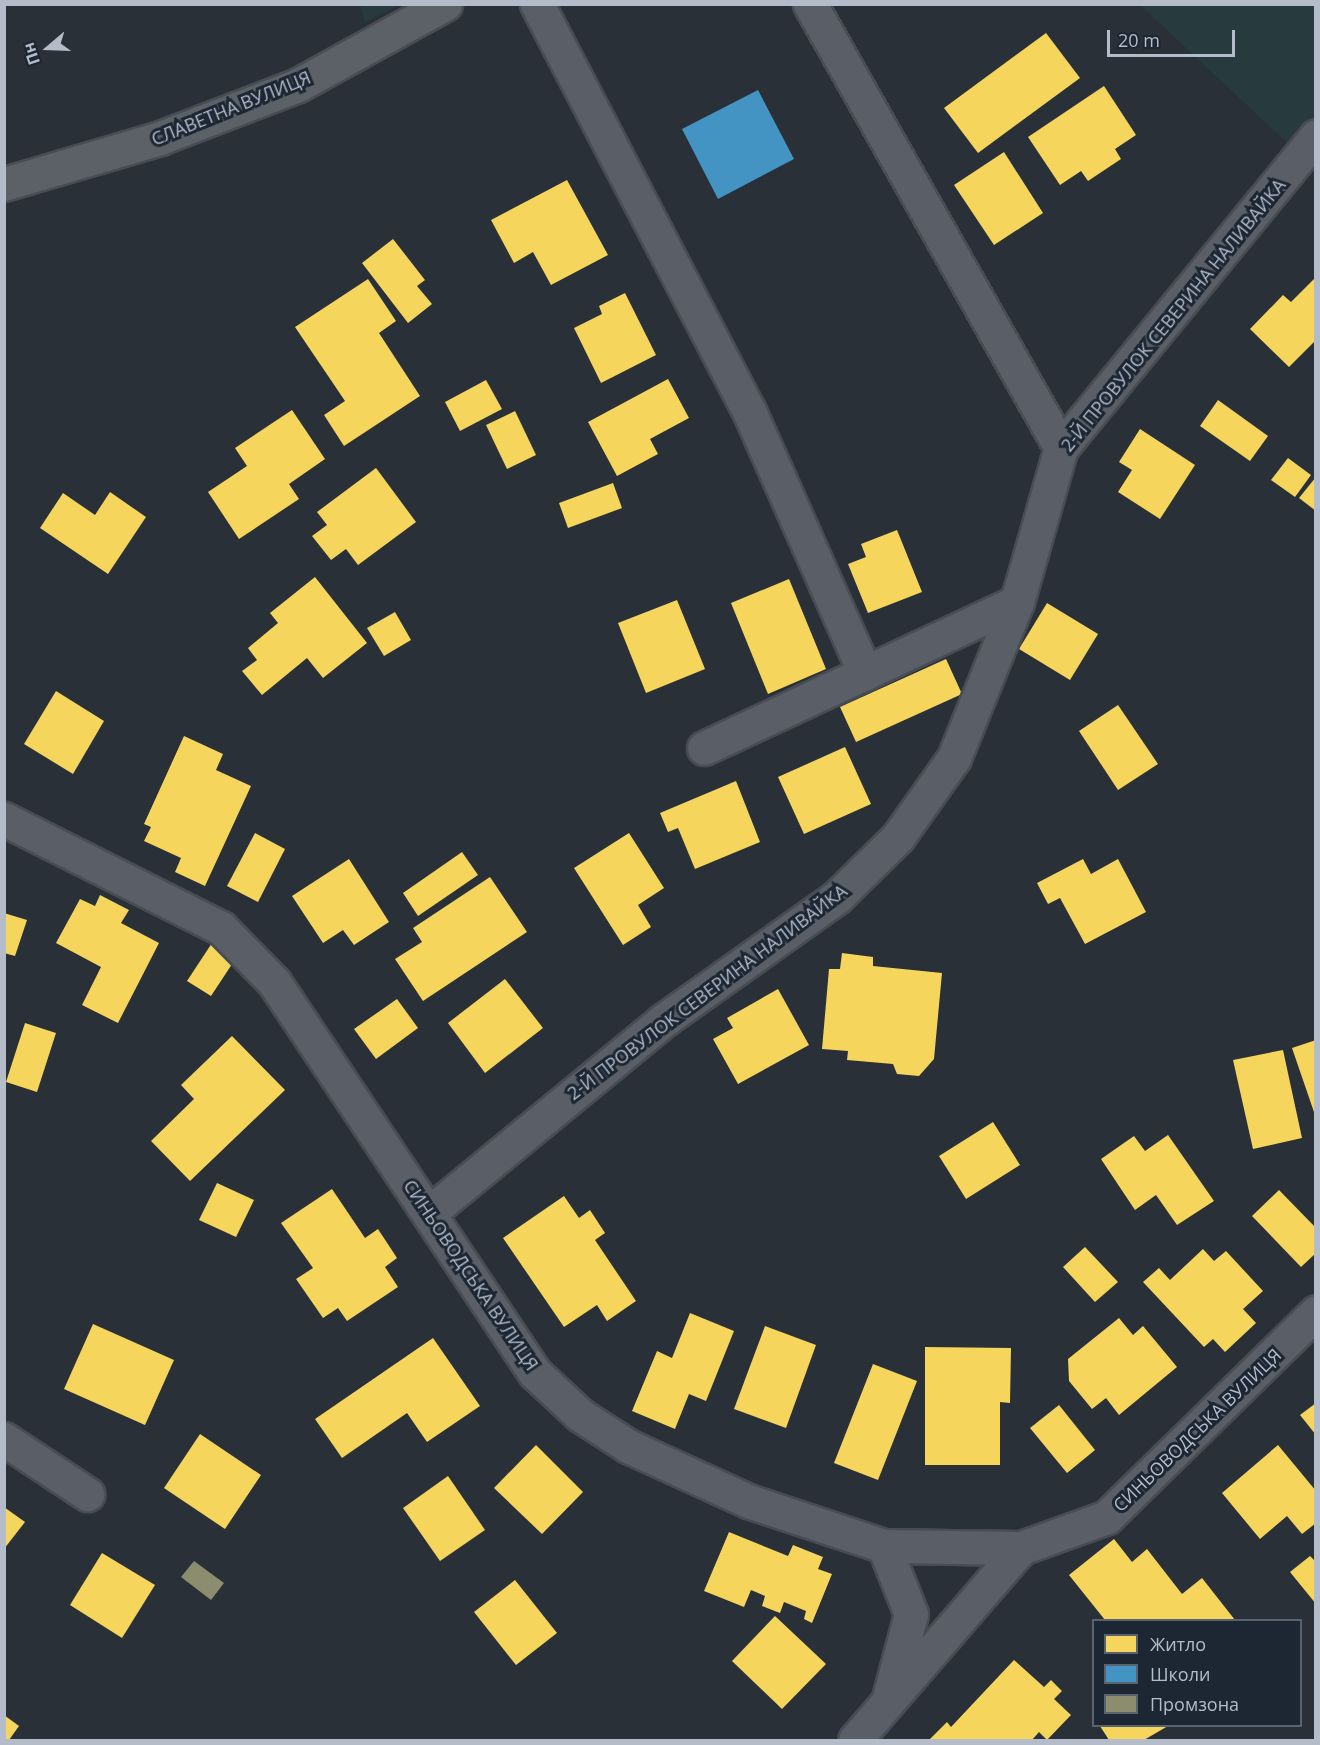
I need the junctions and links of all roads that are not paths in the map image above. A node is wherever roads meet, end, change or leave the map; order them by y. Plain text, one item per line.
1 (446, 4) edge
2 (537, 4) edge
3 (810, 4) edge
4 (1316, 136) edge
5 (1306, 170) edge
6 (4, 184) edge
7 (1062, 448) junction
8 (1017, 602) junction
9 (865, 673) junction
10 (704, 748) dead end
11 (4, 819) edge
12 (429, 1213) junction
13 (1316, 1312) edge
14 (4, 1439) edge
15 (87, 1494) dead end
16 (885, 1546) junction
17 (1021, 1548) junction
18 (886, 1707) junction
19 (855, 1740) edge
20 (879, 1740) edge

1 - 6 main road, СЛАВЕТНА ВУЛИЦЯ
2 - 9 street
3 - 7 street
4 - 5 street, 2-Й ПРОВУЛОК СЕВЕРИНА НАЛИВАЙКА
5 - 7 street, 2-Й ПРОВУЛОК СЕВЕРИНА НАЛИВАЙКА
7 - 8 street, 2-Й ПРОВУЛОК СЕВЕРИНА НАЛИВАЙКА
8 - 9 street
8 - 12 street, 2-Й ПРОВУЛОК СЕВЕРИНА НАЛИВАЙКА
9 - 10 street
11 - 12 street, СИНЬОВОДСЬКА ВУЛИЦЯ
12 - 16 street, СИНЬОВОДСЬКА ВУЛИЦЯ
13 - 17 street, СИНЬОВОДСЬКА ВУЛИЦЯ
14 - 15 street
16 - 17 street, СИНЬОВОДСЬКА ВУЛИЦЯ
16 - 18 street
17 - 18 street
18 - 19 street
18 - 20 street

